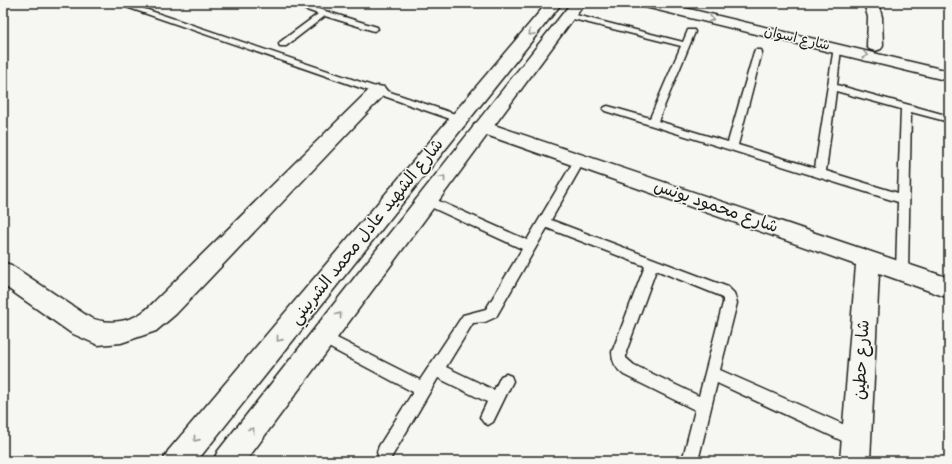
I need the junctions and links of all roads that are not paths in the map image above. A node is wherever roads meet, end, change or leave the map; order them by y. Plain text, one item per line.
1 (119, 3) edge
2 (295, 3) edge
3 (646, 3) edge
4 (693, 3) edge
5 (871, 3) edge
6 (567, 7) edge
7 (324, 13) junction
8 (374, 29) dead end
9 (691, 32) dead end
10 (284, 44) dead end
11 (685, 45) junction
12 (875, 46) junction
13 (837, 49) junction
14 (758, 52) dead end
15 (949, 63) edge
16 (949, 76) edge
17 (832, 87) junction
18 (378, 91) junction
19 (906, 108) junction
20 (608, 109) dead end
21 (460, 119) junction
22 (949, 119) edge
23 (653, 122) junction
24 (482, 127) junction
25 (732, 147) junction
26 (580, 160) junction
27 (820, 174) junction
28 (903, 199) junction
29 (426, 200) junction
30 (544, 222) junction
31 (530, 247) junction
32 (868, 260) junction
33 (652, 263) junction
34 (3, 272) edge
35 (902, 272) junction
36 (949, 288) edge
37 (322, 337) junction
38 (435, 369) junction
39 (712, 373) junction
40 (506, 382) dead end
41 (423, 389) junction
42 (497, 399) junction
43 (704, 406) junction
44 (488, 417) dead end
45 (856, 450) edge
46 (385, 452) dead end
47 (178, 461) edge
48 (228, 461) edge
49 (690, 461) edge

1 - 18 lane
2 - 7 lane
3 -> 13 street, شارع اسوان
4 - 12 street, شارع اسوان
5 - 12 street
6 - 11 lane
6 -> 21 street, شارع الشهيد عادل محمد الشربيني
6 - 24 street, شارع الشهيد عادل محمد الشربيني
7 - 8 lane
7 - 10 lane
9 - 11 lane
11 - 23 lane
12 - 15 street, شارع اسوان
13 -> 16 street, شارع اسوان
13 - 17 lane
14 - 25 lane
17 - 19 lane
17 - 27 lane
18 - 21 lane
18 - 34 street
19 - 22 lane
19 - 28 lane
20 - 23 lane
21 -> 47 street, شارع الشهيد عادل محمد الشربيني
23 - 25 lane
24 - 26 street, شارع محمود يونس
29 -> 24 street, شارع الشهيد عادل محمد الشربيني
25 - 27 lane
26 - 30 lane
26 - 32 street, شارع محمود يونس
27 - 28 lane
28 - 35 lane
29 - 31 lane
37 -> 29 street, شارع الشهيد عادل محمد الشربيني
30 - 31 lane
30 - 33 lane
31 - 38 lane
32 - 35 street, شارع محمود يونس
32 - 45 street, شارع حطين
33 - 39 lane
33 - 43 lane
35 - 36 street, شارع محمود يونس
37 - 41 lane
48 -> 37 street, شارع الشهيد عادل محمد الشربيني
38 - 41 lane
38 - 42 lane
39 - 43 lane
39 - 45 lane
40 - 42 lane
41 - 46 lane
42 - 44 lane
43 - 49 lane

